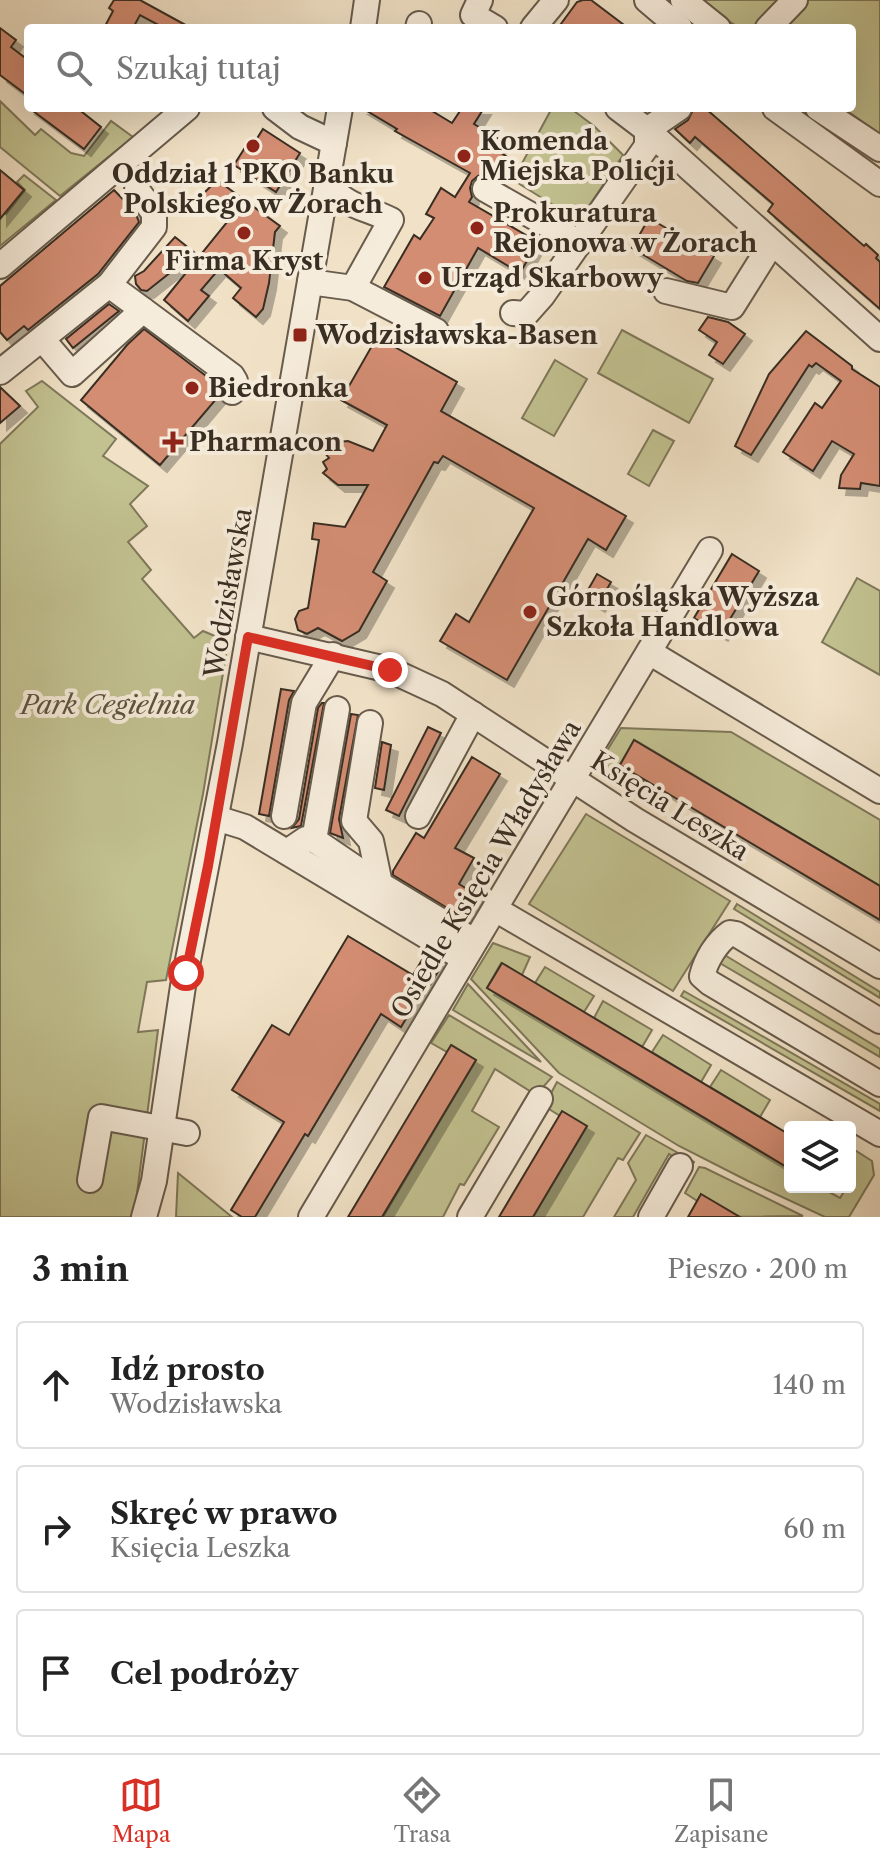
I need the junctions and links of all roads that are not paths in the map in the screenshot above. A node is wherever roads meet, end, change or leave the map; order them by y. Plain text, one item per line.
1 (382, 0) edge
2 (556, 0) edge
3 (647, 0) edge
4 (683, 0) edge
5 (795, 0) edge
6 (365, 16) edge
7 (536, 24) edge
8 (675, 24) edge
9 (713, 24) edge
10 (772, 24) edge
11 (182, 112) edge
12 (288, 112) edge
13 (339, 112) edge
14 (623, 112) edge
15 (673, 112) edge
16 (781, 112) edge
17 (824, 112) edge
18 (647, 130) junction
19 (334, 143) junction
20 (880, 149) edge
21 (327, 184) junction
22 (880, 184) edge
23 (485, 189) dead end
24 (137, 190) dead end
25 (580, 243) junction
26 (772, 243) junction
27 (0, 266) edge
28 (310, 282) junction
29 (109, 285) junction
30 (353, 288) junction
31 (666, 291) dead end
32 (143, 310) junction
33 (513, 313) dead end
34 (436, 331) dead end
35 (42, 339) junction
36 (880, 339) edge
37 (0, 372) edge
38 (232, 392) dead end
39 (710, 550) dead end
40 (248, 637) junction
41 (649, 652) junction
42 (333, 655) junction
43 (337, 709) dead end
44 (473, 714) junction
45 (370, 723) dead end
46 (574, 780) junction
47 (880, 791) edge
48 (284, 816) dead end
49 (418, 816) dead end
50 (216, 818) junction
51 (314, 840) junction
52 (287, 852) junction
53 (380, 884) junction
54 (495, 909) junction
55 (469, 949) junction
56 (880, 966) edge
57 (880, 1021) edge
58 (880, 1084) edge
59 (540, 1099) dead end
60 (162, 1129) junction
61 (187, 1133) dead end
62 (880, 1134) edge
63 (680, 1166) dead end
64 (90, 1180) dead end
65 (154, 1181) junction
66 (144, 1217) edge
67 (157, 1217) edge
68 (311, 1217) edge
69 (470, 1217) edge
70 (651, 1217) edge

1 - 6 street
2 - 7 street
3 - 8 street
4 - 9 street
5 - 10 street
11 - 27 street
12 - 19 street
13 - 19 street, Wodzisławska
14 - 18 street
15 - 18 street
16 - 22 street
17 - 20 street
18 - 25 street
18 - 26 street
19 - 21 street, Wodzisławska
21 - 28 street, Wodzisławska
21 - 30 street
23 - 25 street
24 - 29 street
25 - 33 street
26 - 31 street
26 - 36 street
28 - 30 street
28 - 40 street, Wodzisławska
29 - 32 street
29 - 35 street
30 - 34 street
32 - 35 street
32 - 38 street
35 - 37 street
39 - 41 street, Osiedle Księcia Władysława
40 - 42 street, Księcia Leszka
40 - 50 street, Wodzisławska
41 - 46 street, Osiedle Księcia Władysława
41 - 47 street
42 - 44 street, Księcia Leszka
42 - 48 street
43 - 51 street
44 - 46 street, Księcia Leszka
44 - 49 street
45 - 53 street
46 - 54 street, Osiedle Księcia Władysława
46 - 56 street, Księcia Leszka
50 - 52 street
50 - 60 street, Wodzisławska
51 - 52 street
51 - 53 street
52 - 55 street
53 - 55 street
54 - 55 street, Osiedle Księcia Władysława
54 - 62 street
55 - 68 street, Osiedle Księcia Władysława
57 - 58 street
59 - 69 street
60 - 61 street
60 - 64 street
60 - 65 street, Wodzisławska
63 - 70 street
65 - 66 street, Wodzisławska
65 - 67 street, Wodzisławska

